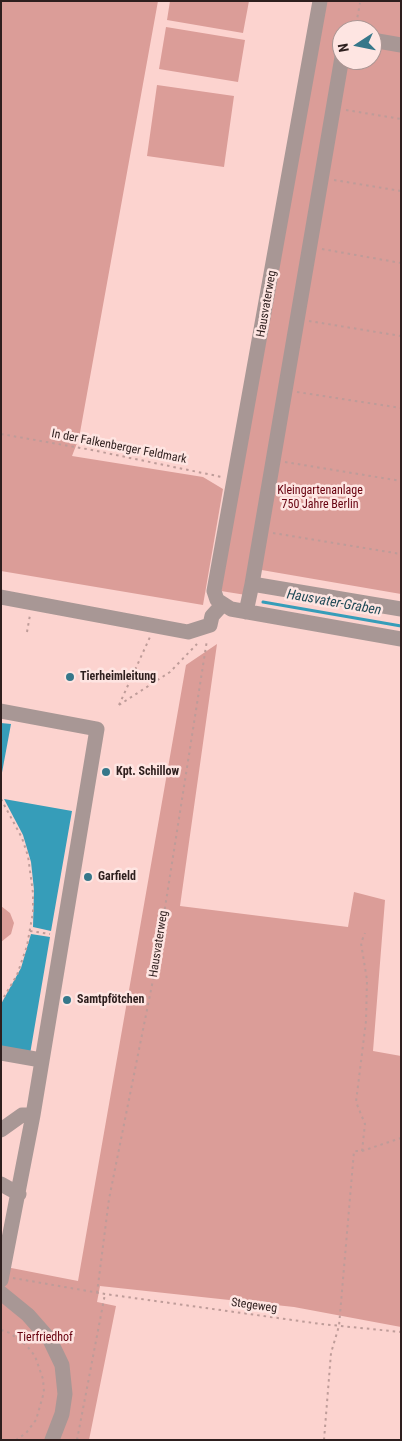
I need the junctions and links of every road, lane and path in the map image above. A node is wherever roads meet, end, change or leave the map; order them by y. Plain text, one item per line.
1 (320, 1) edge
2 (360, 3) dead end
3 (357, 20) edge
4 (382, 42) edge
5 (401, 45) edge
6 (340, 70) edge
7 (333, 107) junction
8 (401, 119) edge
9 (322, 177) junction
10 (401, 191) edge
11 (310, 247) junction
12 (401, 263) edge
13 (298, 319) junction
14 (401, 336) edge
15 (285, 390) junction
16 (401, 408) edge
17 (1, 434) edge
18 (273, 460) junction
19 (233, 480) junction
20 (401, 481) edge
21 (260, 530) junction
22 (401, 554) edge
23 (252, 584) junction
24 (1, 598) edge
25 (32, 603) junction
26 (222, 604) junction
27 (401, 609) edge
28 (246, 612) junction
29 (210, 625) junction
30 (154, 626) junction
31 (27, 632) dead end
32 (401, 639) edge
33 (204, 653) dead end
34 (1, 711) edge
35 (1, 799) edge
36 (30, 931) junction
37 (365, 933) dead end
38 (63, 936) junction
39 (1, 1002) edge
40 (1, 1052) edge
41 (41, 1060) junction
42 (33, 1115) junction
43 (1, 1130) edge
44 (401, 1138) edge
45 (362, 1151) junction
46 (1, 1184) edge
47 (19, 1194) junction
48 (2, 1278) edge
49 (1, 1293) edge
50 (97, 1293) junction
51 (104, 1294) junction
52 (339, 1326) junction
53 (1, 1330) edge
54 (401, 1332) edge
55 (16, 1440) edge
56 (52, 1440) edge
57 (77, 1440) edge
58 (324, 1440) edge

1 - 19 street, Hausvaterweg
2 - 3 path
4 - 5 street
6 - 7 street
7 - 8 path
7 - 9 street
9 - 10 path
9 - 11 street
11 - 12 path
11 - 13 street
13 - 14 path
13 - 15 street
15 - 16 path
15 - 18 street
17 - 19 path, In der Falkenberger Feldmark
18 - 20 path
18 - 21 street
19 - 26 street, Hausvaterweg
21 - 22 path
21 - 23 street
23 - 27 street
23 - 28 street
24 - 25 street
25 - 30 street
25 - 31 path
26 - 28 street
26 - 29 street
28 - 32 street
29 - 30 street
29 - 30 path
33 - 50 path, Hausvaterweg
34 - 38 street
35 - 36 path
36 - 38 path
36 - 39 path
37 - 45 path
38 - 41 street
40 - 41 street
41 - 42 street
42 - 43 street
42 - 47 street
44 - 45 path
45 - 52 path
46 - 47 street
47 - 48 street
48 - 50 path, Stegeweg
49 - 56 street
50 - 51 path, Stegeweg
51 - 52 path, Stegeweg
51 - 57 path
52 - 54 path, Stegeweg
52 - 58 path
53 - 55 path

